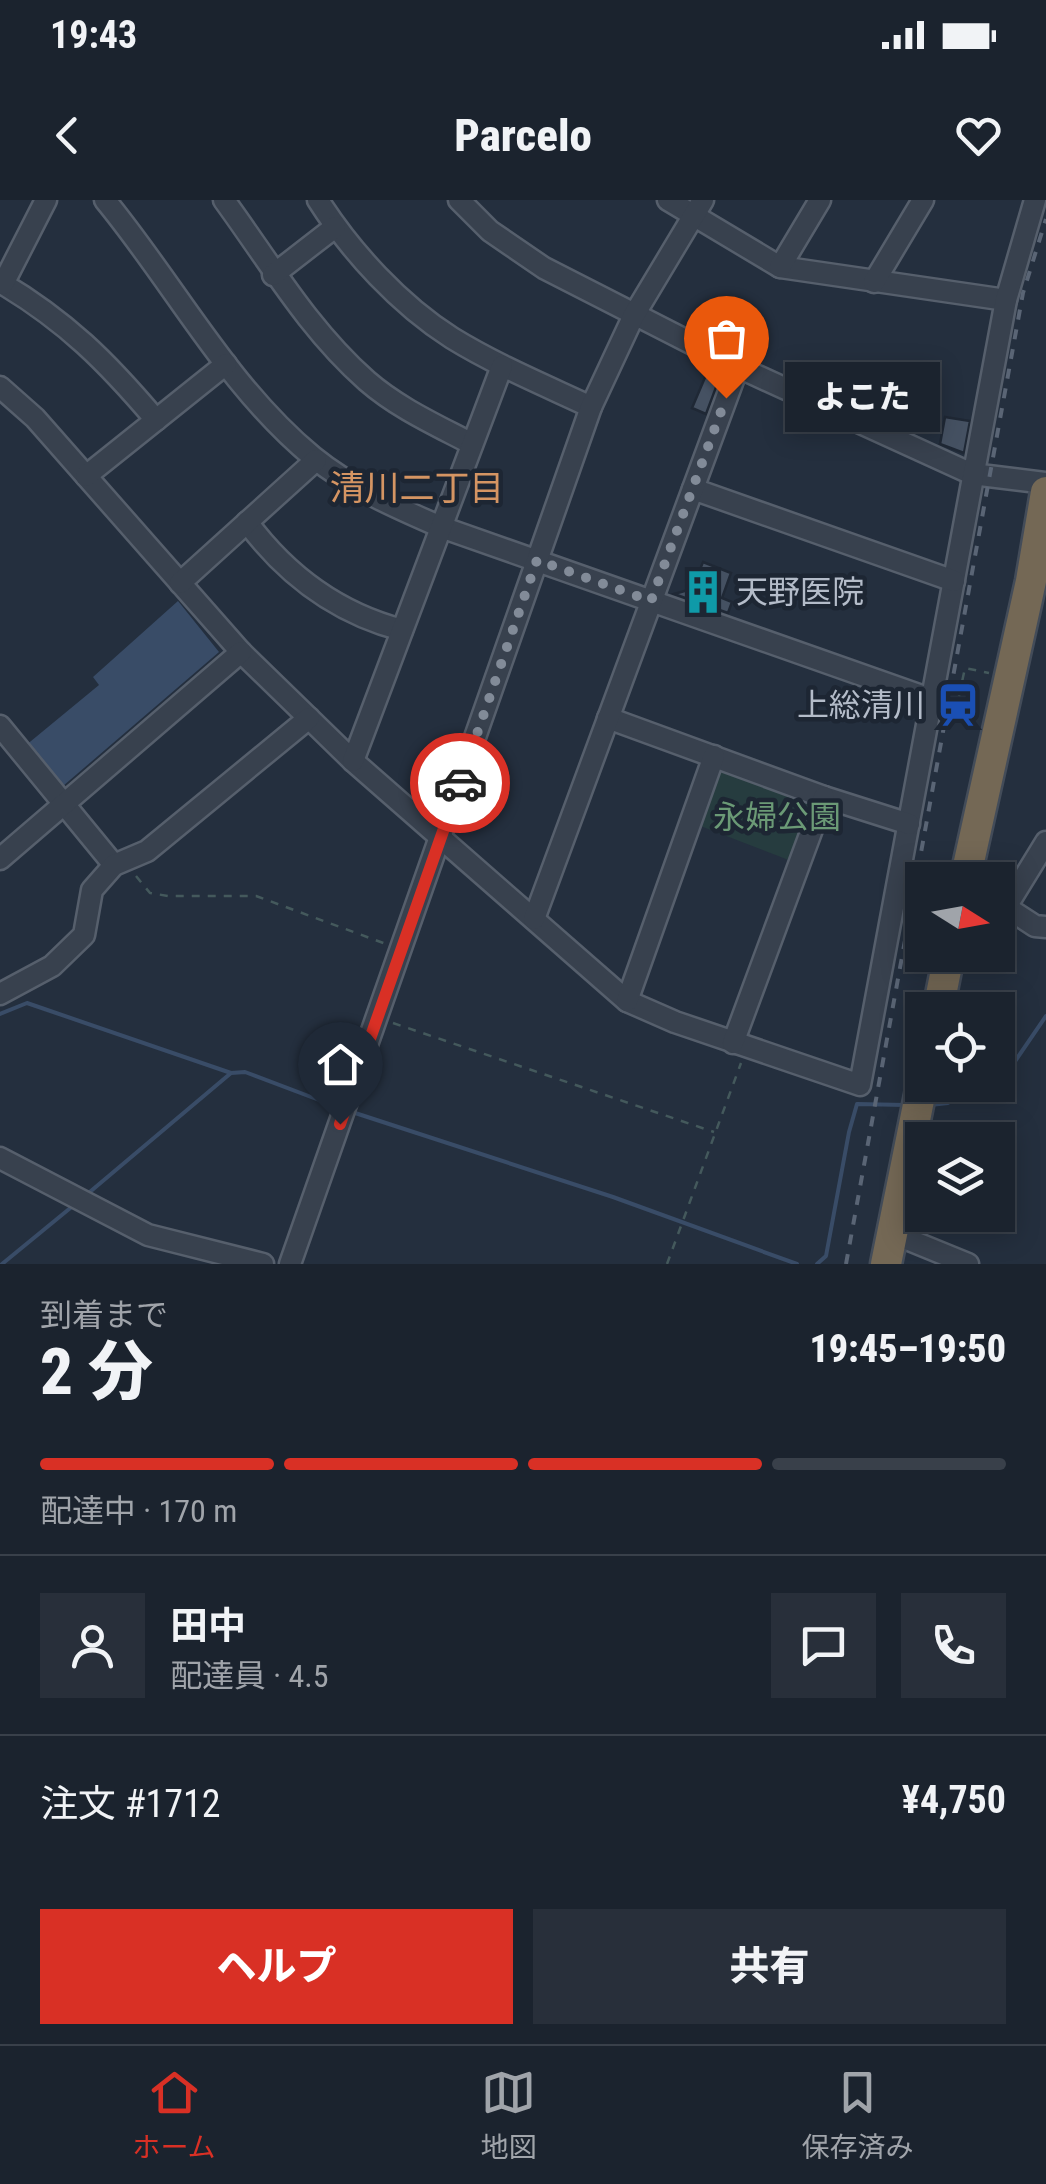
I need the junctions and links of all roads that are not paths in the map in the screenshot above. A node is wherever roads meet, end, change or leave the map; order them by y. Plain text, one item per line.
1 (46, 200) edge
2 (105, 200) edge
3 (224, 200) edge
4 (318, 200) edge
5 (459, 200) edge
6 (668, 200) edge
7 (820, 200) edge
8 (923, 200) edge
9 (1035, 200) edge
10 (699, 208) edge
11 (336, 227) junction
12 (780, 267) junction
13 (273, 275) junction
14 (874, 282) junction
15 (2, 283) edge
16 (1006, 300) junction
17 (634, 315) junction
18 (226, 364) junction
19 (502, 366) junction
20 (738, 368) junction
21 (0, 387) edge
22 (591, 407) junction
23 (156, 420) junction
24 (472, 444) junction
25 (316, 460) junction
26 (972, 474) junction
27 (86, 476) junction
28 (1046, 483) edge
29 (693, 489) junction
30 (1046, 492) edge
31 (247, 522) junction
32 (441, 527) junction
33 (537, 560) junction
34 (954, 581) junction
35 (180, 583) junction
36 (651, 601) junction
37 (402, 630) junction
38 (241, 652) junction
39 (933, 700) junction
40 (309, 718) junction
41 (608, 718) junction
42 (0, 726) edge
43 (714, 756) junction
44 (353, 761) junction
45 (824, 796) junction
46 (64, 804) junction
47 (910, 824) junction
48 (441, 837) junction
49 (1046, 842) edge
50 (0, 859) edge
51 (969, 862) edge
52 (119, 863) junction
53 (1015, 886) edge
54 (1015, 913) edge
55 (534, 919) junction
56 (1046, 927) edge
57 (0, 994) edge
58 (627, 1001) junction
59 (740, 1045) junction
60 (919, 1102) edge
61 (0, 1158) edge
62 (892, 1233) junction
63 (262, 1264) edge
64 (290, 1264) edge
65 (886, 1264) edge
66 (968, 1264) edge

1 - 15 street
2 - 18 street
3 - 13 street
4 - 11 street
5 - 17 street
6 - 10 street
7 - 12 street
8 - 14 street
9 - 16 street
10 - 12 street
10 - 17 street
11 - 13 street
11 - 19 street
12 - 14 street
13 - 24 street
14 - 16 street
15 - 23 street
16 - 26 street
17 - 20 street
17 - 22 street
18 - 23 street
18 - 25 street
19 - 22 street
19 - 24 street
20 - 26 street
20 - 29 street
21 - 27 street
22 - 33 street
23 - 27 street
24 - 32 street
25 - 31 street
25 - 32 street
26 - 28 street
26 - 34 street
27 - 35 street
29 - 34 street
29 - 36 street
30 - 51 highway
31 - 35 street
31 - 37 street
32 - 33 street
32 - 37 street
33 - 36 street
33 - 48 street
34 - 39 street
35 - 38 street
36 - 39 street
36 - 41 street
37 - 44 street
38 - 40 street
38 - 46 street
39 - 47 street
40 - 44 street
40 - 52 street
41 - 43 street
41 - 55 street
42 - 46 street
43 - 45 street
43 - 58 street
44 - 48 street
45 - 47 street
45 - 59 street
46 - 50 street
46 - 52 street
47 - 59 street
48 - 55 street
48 - 64 street
49 - 53 street
52 - 57 street
54 - 56 street
55 - 58 street
58 - 59 street
60 - 62 highway
61 - 63 street
62 - 65 highway
62 - 66 street

